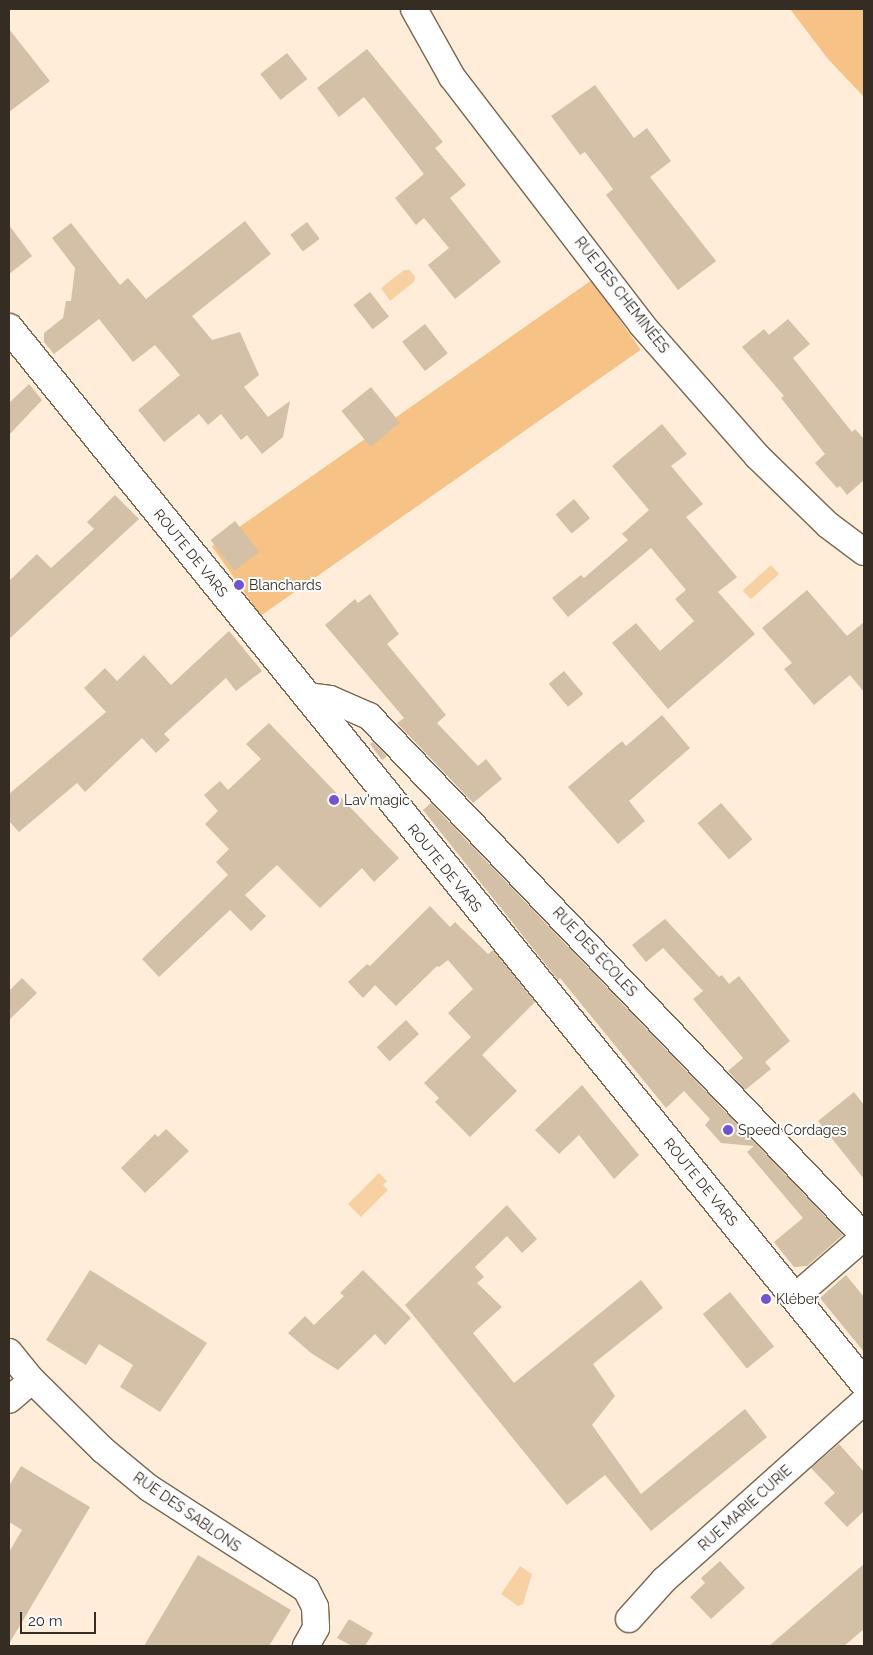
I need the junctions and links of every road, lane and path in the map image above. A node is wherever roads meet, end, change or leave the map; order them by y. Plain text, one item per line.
1 (414, 9) edge
2 (9, 328) edge
3 (864, 552) edge
4 (308, 696) junction
5 (864, 1236) edge
6 (796, 1297) junction
7 (9, 1352) edge
8 (32, 1380) junction
9 (864, 1383) edge
10 (9, 1400) edge
11 (864, 1401) edge
12 (629, 1619) dead end
13 (306, 1646) edge

1 - 3 street, RUE DES CHEMINÉES
2 - 4 main road, ROUTE DE VARS
4 - 5 street, RUE DES ÉCOLES
4 - 6 main road, ROUTE DE VARS
5 - 6 street
6 - 9 main road, ROUTE DE VARS
7 - 8 street, RUE DES SABLONS
8 - 10 street
8 - 13 street, RUE DES SABLONS
11 - 12 street, RUE MARIE CURIE

